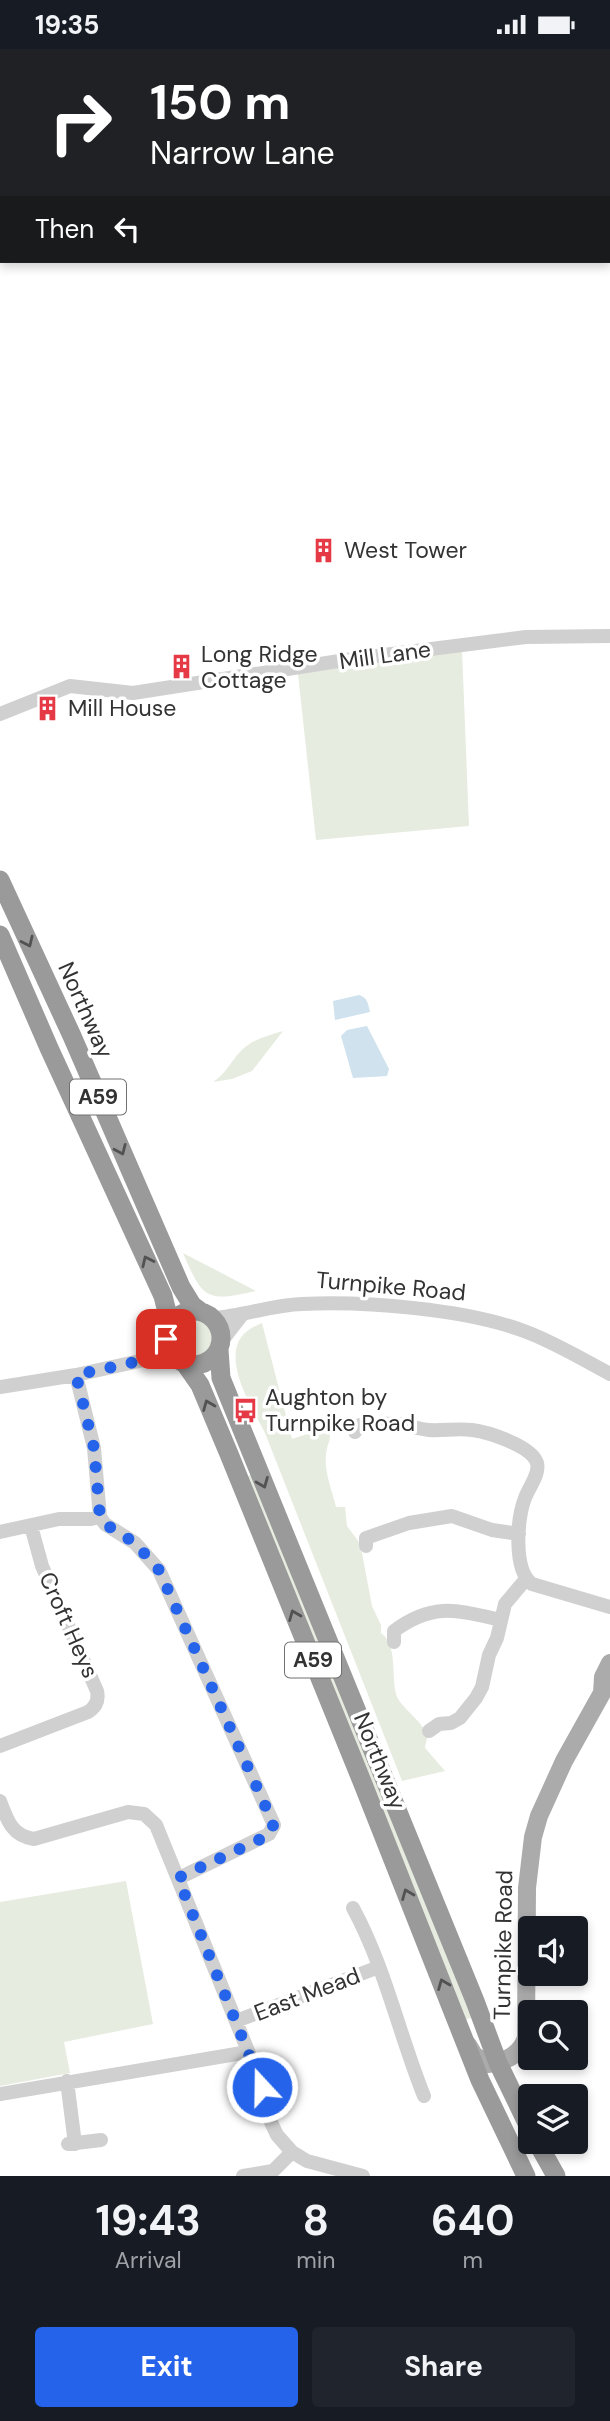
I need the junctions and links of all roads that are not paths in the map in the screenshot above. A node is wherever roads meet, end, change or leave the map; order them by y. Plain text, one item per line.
1 (610, 636) edge
2 (0, 714) edge
3 (0, 880) edge
4 (0, 935) edge
5 (206, 1315) junction
6 (242, 1315) junction
7 (168, 1332) junction
8 (220, 1346) junction
9 (144, 1360) junction
10 (181, 1362) junction
11 (610, 1374) edge
12 (76, 1375) junction
13 (0, 1387) edge
14 (356, 1424) dead end
15 (100, 1517) junction
16 (31, 1526) junction
17 (0, 1532) edge
18 (519, 1534) junction
19 (364, 1538) dead end
20 (526, 1580) junction
21 (610, 1607) edge
22 (501, 1620) junction
23 (391, 1634) dead end
24 (610, 1663) edge
25 (434, 1724) dead end
26 (0, 1746) edge
27 (0, 1801) edge
28 (178, 1878) junction
29 (353, 1908) dead end
30 (379, 1967) junction
31 (236, 2021) junction
32 (464, 2039) junction
33 (248, 2052) junction
34 (498, 2063) junction
35 (67, 2081) junction
36 (425, 2088) dead end
37 (0, 2094) edge
38 (518, 2104) edge
39 (101, 2140) dead end
40 (509, 2140) junction
41 (292, 2152) junction
42 (544, 2154) edge
43 (553, 2171) edge
44 (243, 2176) edge
45 (363, 2176) edge
46 (527, 2176) edge

1 - 2 street, Mill Lane
3 -> 5 highway, Northway / A59
7 -> 4 highway, Northway / A59
5 - 6 street, Turnpike Road
5 - 7 highway
5 - 8 highway, A59
6 - 8 street
6 - 11 street, Turnpike Road
7 - 9 street
7 - 10 highway, A59
8 - 10 highway
8 -> 34 highway, Northway / A59
9 - 10 street
9 - 12 street
32 -> 10 highway, Northway / A59
12 - 13 street
12 - 15 street
14 - 18 street
15 - 16 street
15 - 28 street
16 - 17 street
16 - 26 street, Croft Heys
18 - 19 street
18 - 20 street
20 - 21 street
20 - 22 street
22 - 23 street
22 - 25 street
24 - 34 main road, Turnpike Road
27 - 28 street
28 - 31 street
29 - 30 street, East Mead
30 - 31 street, East Mead
30 - 36 street, East Mead
31 - 33 street
32 - 34 main road
32 - 40 highway, Northway / A59
33 - 35 street
33 - 41 street
34 - 38 highway, Northway / A59
34 - 40 main road
35 - 37 street
35 - 39 street
40 - 46 highway, Northway / A59
41 - 44 street
41 - 45 street
42 - 43 highway
43 - 46 street

